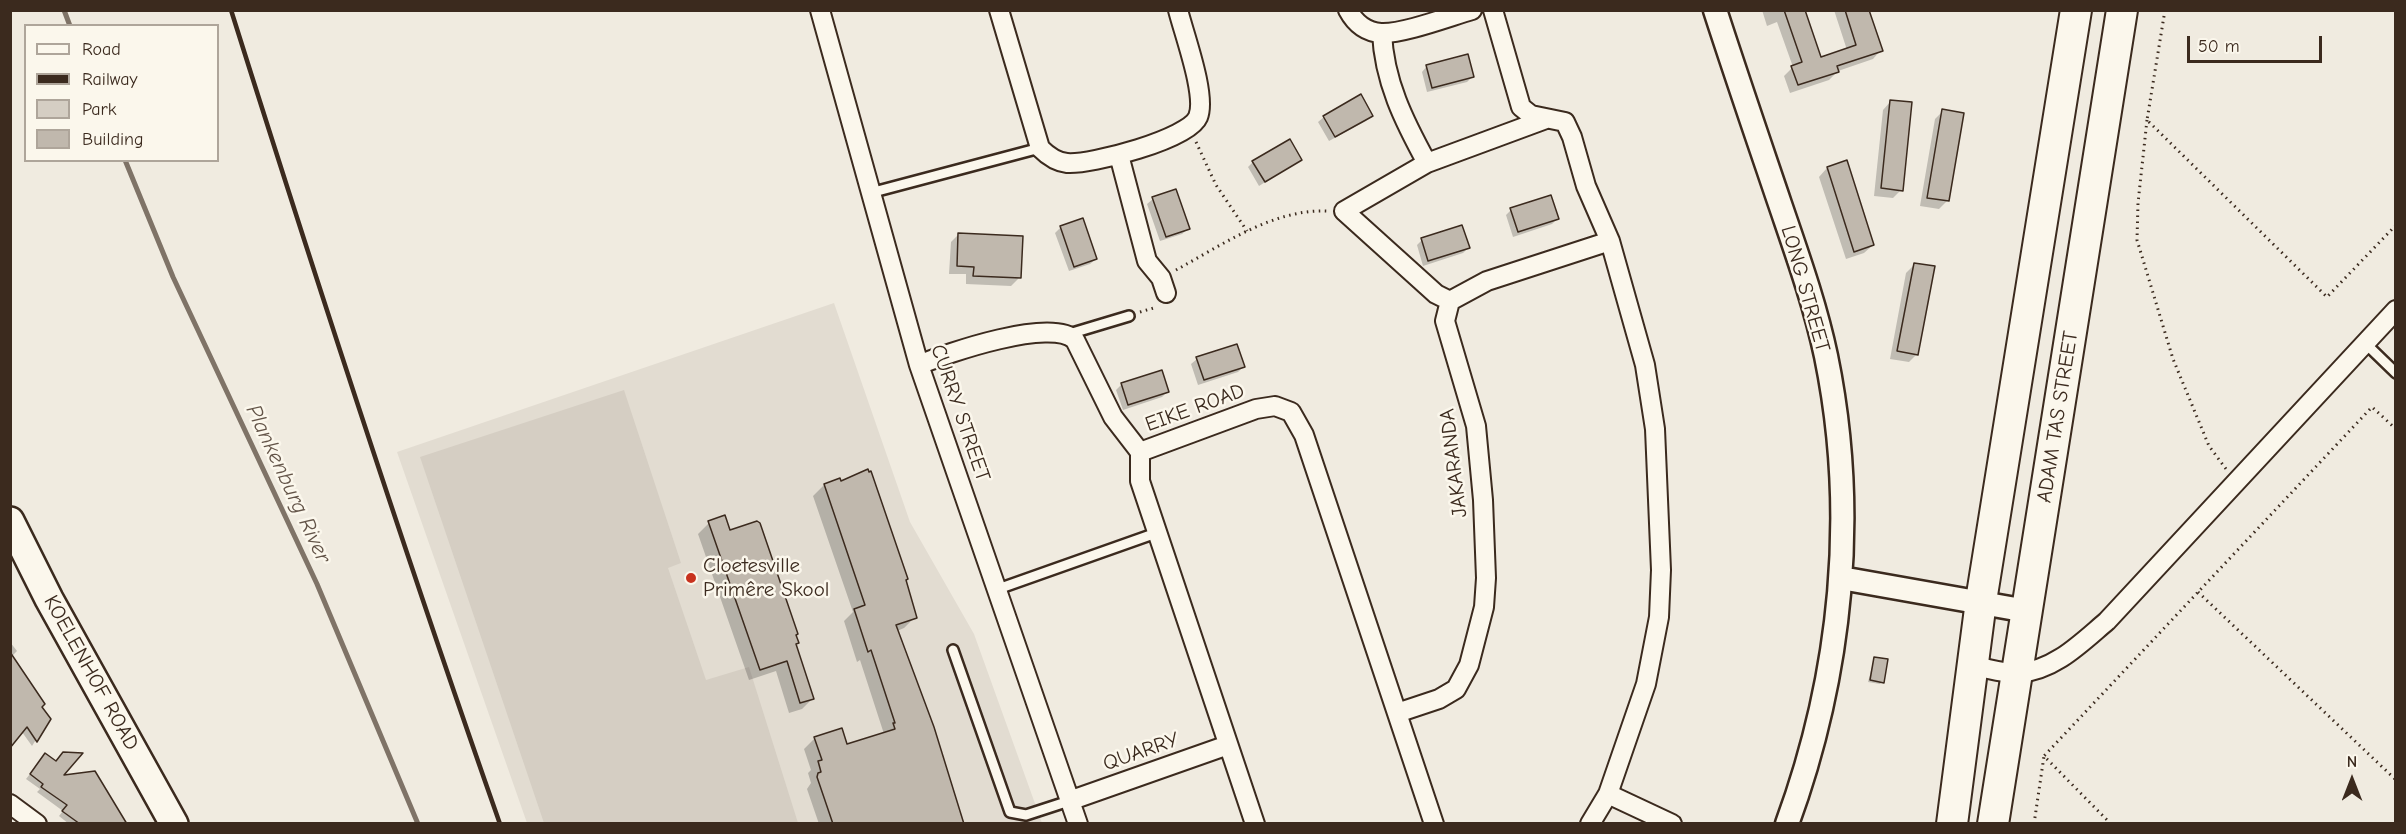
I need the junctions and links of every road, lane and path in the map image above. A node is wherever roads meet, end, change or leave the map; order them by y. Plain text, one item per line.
1 (820, 10) edge
2 (999, 10) edge
3 (1178, 10) edge
4 (1348, 10) edge
5 (1472, 10) edge
6 (1493, 10) edge
7 (1715, 10) edge
8 (2076, 10) edge
9 (2122, 10) edge
10 (2165, 10) edge
11 (1382, 33) junction
12 (1546, 119) junction
13 (2147, 120) junction
14 (1188, 130) junction
15 (1040, 148) junction
16 (1119, 155) junction
17 (1427, 162) junction
18 (870, 193) junction
19 (1344, 211) junction
20 (2396, 225) edge
21 (1247, 231) junction
22 (1610, 241) junction
23 (1162, 292) junction
24 (1450, 301) junction
25 (2396, 310) edge
26 (1129, 316) joint
27 (1069, 334) junction
28 (2365, 343) junction
29 (919, 365) junction
30 (2396, 374) edge
31 (2396, 429) edge
32 (1140, 452) junction
33 (2236, 481) junction
34 (10, 521) edge
35 (1159, 532) junction
36 (1841, 578) junction
37 (998, 589) junction
38 (2198, 592) junction
39 (1981, 602) junction
40 (2027, 611) junction
41 (953, 650) dead end
42 (1973, 666) junction
43 (2018, 673) junction
44 (1397, 713) junction
45 (1228, 745) junction
46 (2044, 756) junction
47 (2396, 780) edge
48 (1608, 794) junction
49 (1069, 801) junction
50 (10, 804) edge
51 (37, 824) edge
52 (174, 824) edge
53 (1078, 824) edge
54 (1255, 824) edge
55 (1434, 824) edge
56 (1590, 824) edge
57 (1672, 824) edge
58 (1787, 824) edge
59 (1952, 824) edge
60 (1993, 824) edge
61 (2034, 824) edge
62 (2111, 824) edge

1 - 18 street, CURRY STREET
2 - 15 street
3 - 14 street
4 - 11 street
5 - 11 street
6 - 12 street
7 - 36 street, LONG STREET
8 - 39 main road
9 - 40 main road, ADAM TAS STREET
10 - 13 path
11 - 17 street
12 - 17 street
12 - 22 street
13 - 20 path
13 - 33 path
14 - 16 street
14 - 21 path
15 - 16 street
15 - 18 lane
16 - 23 street
17 - 19 street
18 - 29 street, CURRY STREET
19 - 21 path
19 - 24 street
21 - 23 path
22 - 24 street
22 - 48 street
23 - 26 path
24 - 44 street, JAKARANDA
25 - 28 street
26 - 27 lane
27 - 29 street
27 - 32 street
28 - 30 lane
28 - 33 street
29 - 37 street, CURRY STREET
31 - 38 path
32 - 35 street, EIKE ROAD
32 - 44 street, EIKE ROAD
33 - 43 street
34 - 52 main road, KOELENHOF ROAD
35 - 37 lane
35 - 45 street, EIKE ROAD
36 - 39 street
36 - 58 street, LONG STREET
37 - 49 street, CURRY STREET
38 - 46 path
38 - 47 path
39 - 40 street
39 - 42 main road
40 - 43 main road, ADAM TAS STREET
41 - 49 lane
42 - 43 street
42 - 59 main road
43 - 60 main road, ADAM TAS STREET
44 - 55 street, EIKE ROAD
45 - 49 street, QUARRY
45 - 54 street, EIKE ROAD
46 - 61 path
46 - 62 path
48 - 56 street
48 - 57 street
49 - 53 street, CURRY STREET
50 - 51 street

